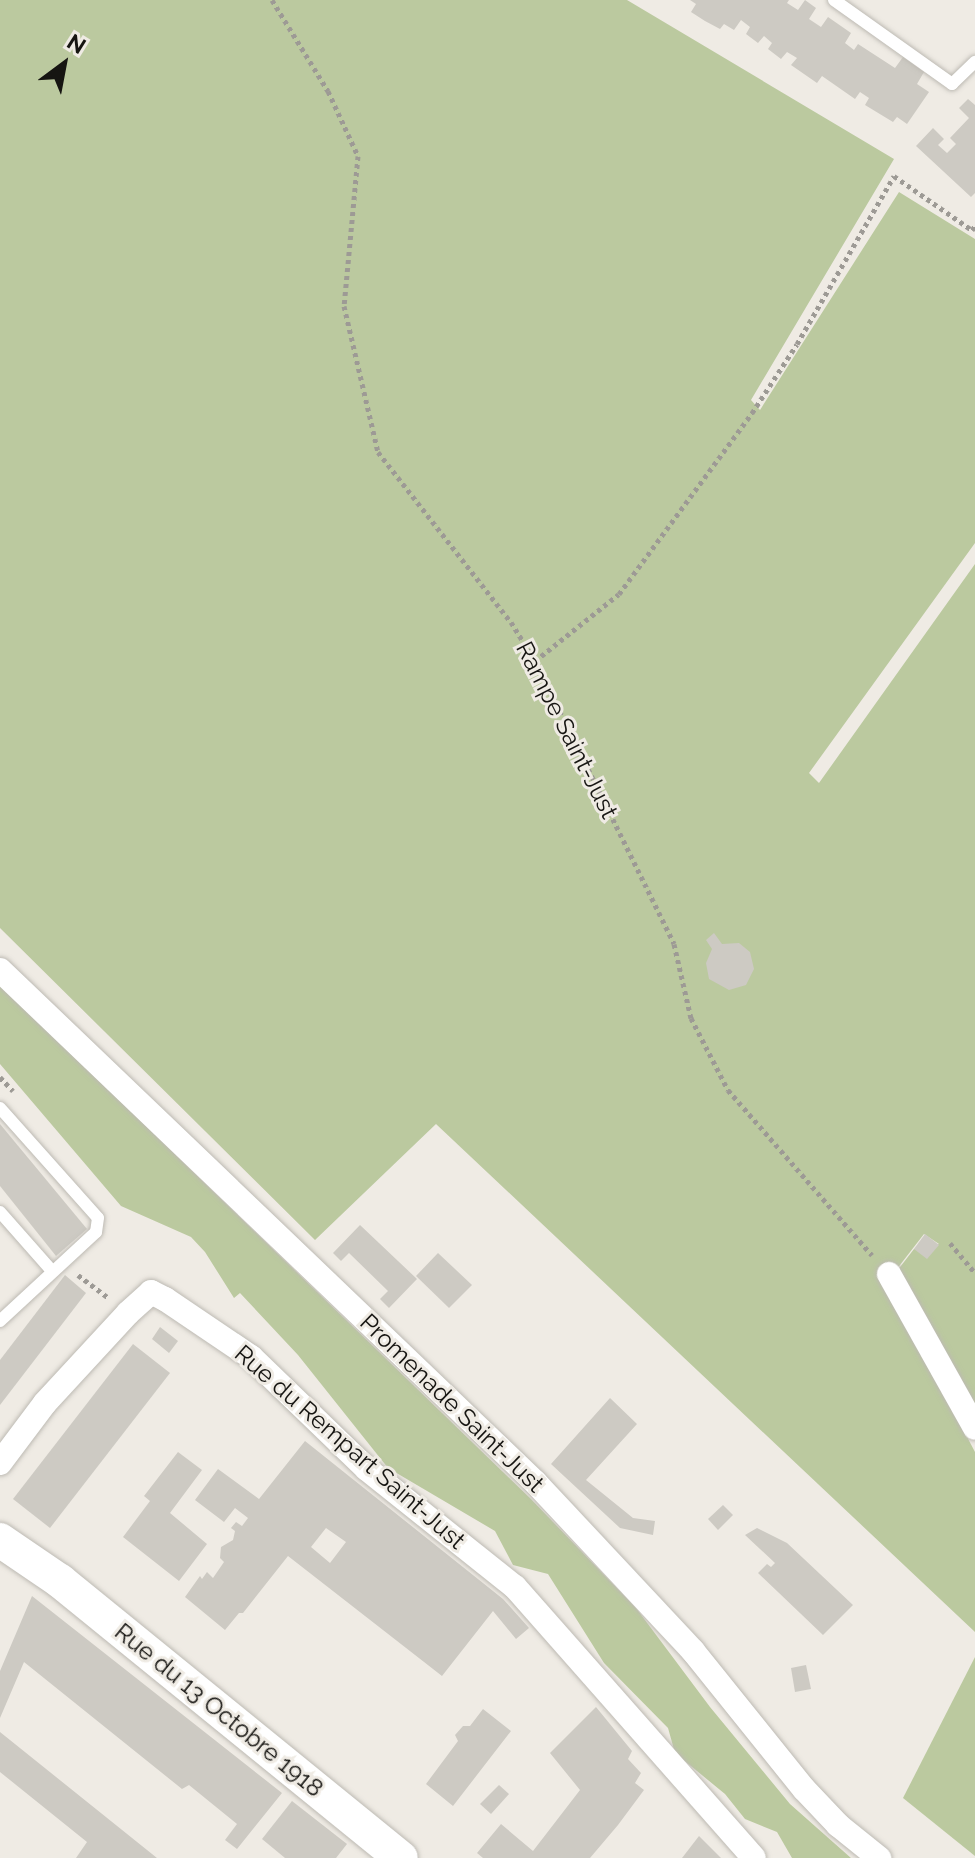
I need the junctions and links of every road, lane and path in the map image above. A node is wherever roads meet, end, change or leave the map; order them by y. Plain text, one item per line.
1 (272, 0) edge
2 (834, 0) edge
3 (975, 62) edge
4 (975, 226) edge
5 (535, 661) junction
6 (0, 970) edge
7 (0, 1108) edge
8 (0, 1212) edge
9 (950, 1243) dead end
10 (57, 1267) junction
11 (975, 1273) edge
12 (889, 1274) joint
13 (128, 1313) junction
14 (0, 1321) edge
15 (975, 1428) edge
16 (0, 1463) edge
17 (0, 1540) edge
18 (0, 1556) edge
19 (36, 1563) junction
20 (401, 1858) edge
21 (754, 1858) edge
22 (879, 1858) edge

1 - 5 path, Rampe Saint-Just
2 - 3 lane
4 - 5 path
5 - 12 path, Rampe Saint-Just
6 - 22 street, Promenade Saint-Just
7 - 10 lane
8 - 10 lane
9 - 11 path
10 - 13 path
10 - 14 lane
12 - 15 street
13 - 16 street, Rue du Rempart Saint-Just
13 - 21 street, Rue du Rempart Saint-Just
17 - 19 street, Rue du 13 Octobre 1918
18 - 19 street, Rue du 13 Octobre 1918
19 - 20 street, Rue du 13 Octobre 1918

